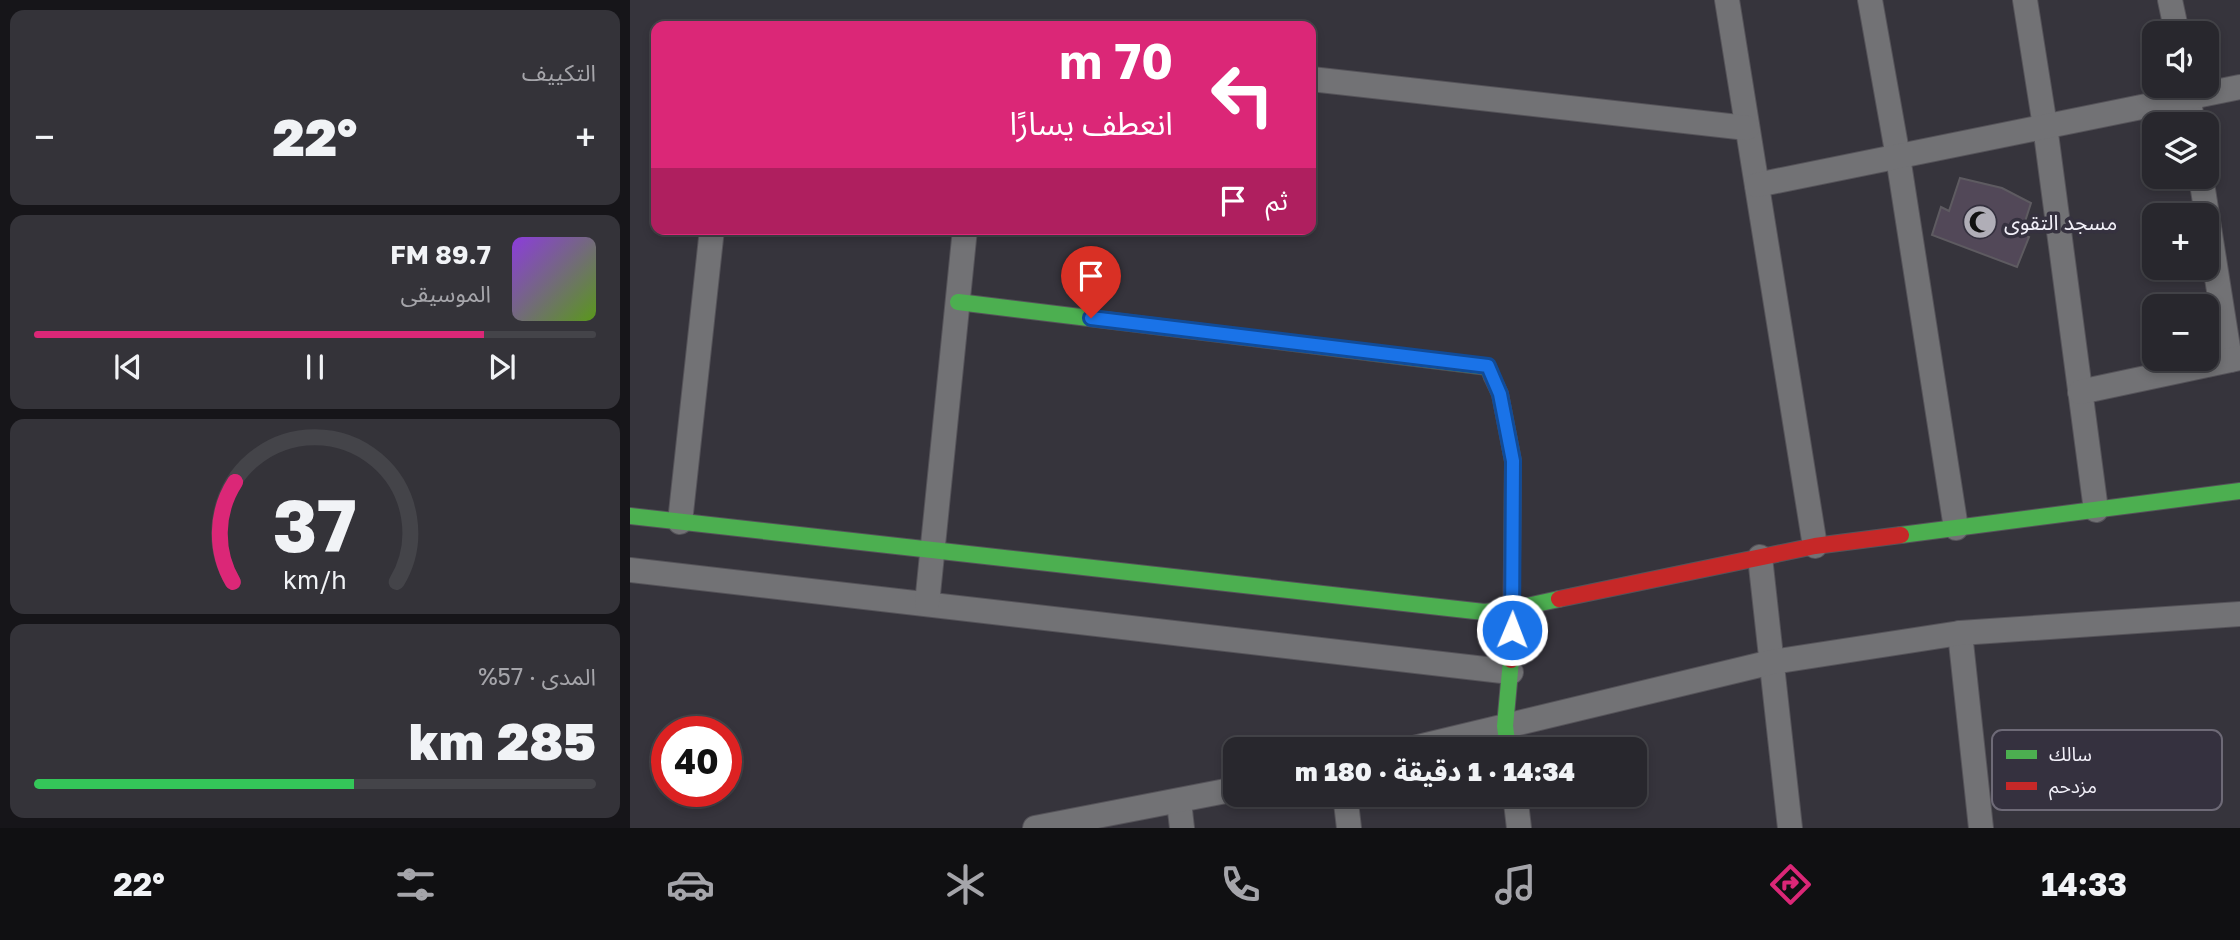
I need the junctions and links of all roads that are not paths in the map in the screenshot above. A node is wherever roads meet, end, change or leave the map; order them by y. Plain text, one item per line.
1 (1727, 0) edge
2 (1870, 0) edge
3 (2025, 0) edge
4 (2171, 0) edge
5 (2175, 21) edge
6 (1316, 80) edge
7 (2240, 87) edge
8 (2219, 89) edge
9 (2163, 98) edge
10 (2045, 126) junction
11 (1747, 128) junction
12 (1898, 157) junction
13 (1757, 185) junction
14 (2203, 189) edge
15 (711, 235) edge
16 (964, 235) edge
17 (958, 302) junction
18 (2235, 359) edge
19 (2080, 392) junction
20 (2240, 491) edge
21 (2096, 510) junction
22 (630, 516) edge
23 (680, 522) junction
24 (1956, 528) junction
25 (1815, 546) junction
26 (933, 550) junction
27 (1760, 557) junction
28 (630, 570) edge
29 (927, 604) junction
30 (1513, 609) junction
31 (2240, 614) edge
32 (1960, 633) junction
33 (1772, 662) junction
34 (1511, 672) junction
35 (1506, 737) edge
36 (1510, 737) edge
37 (1223, 792) edge
38 (1179, 802) junction
39 (1347, 807) edge
40 (1516, 807) edge
41 (1035, 828) edge
42 (1182, 828) edge
43 (1349, 828) edge
44 (1519, 828) edge
45 (1790, 828) edge
46 (1981, 828) edge

1 - 11 street
2 - 12 street
3 - 10 street
4 - 5 street
6 - 11 street
7 - 8 street
9 - 10 street
10 - 12 street
10 - 19 street
11 - 13 street
12 - 13 street
12 - 24 street
13 - 25 street
14 - 18 street
15 - 23 street
16 - 17 street
17 - 26 street
17 - 30 street
18 - 19 street
19 - 21 street
20 - 21 street
21 - 24 street
22 - 23 street
23 - 26 street
24 - 25 street
25 - 27 street
26 - 29 street
26 - 30 street
27 - 30 street
27 - 33 street
28 - 29 street
29 - 34 street
30 - 34 street
31 - 32 street
32 - 33 street
32 - 46 street
33 - 36 street
33 - 45 street
34 - 35 street
37 - 38 street
38 - 41 street
38 - 42 street
39 - 43 street
40 - 44 street

